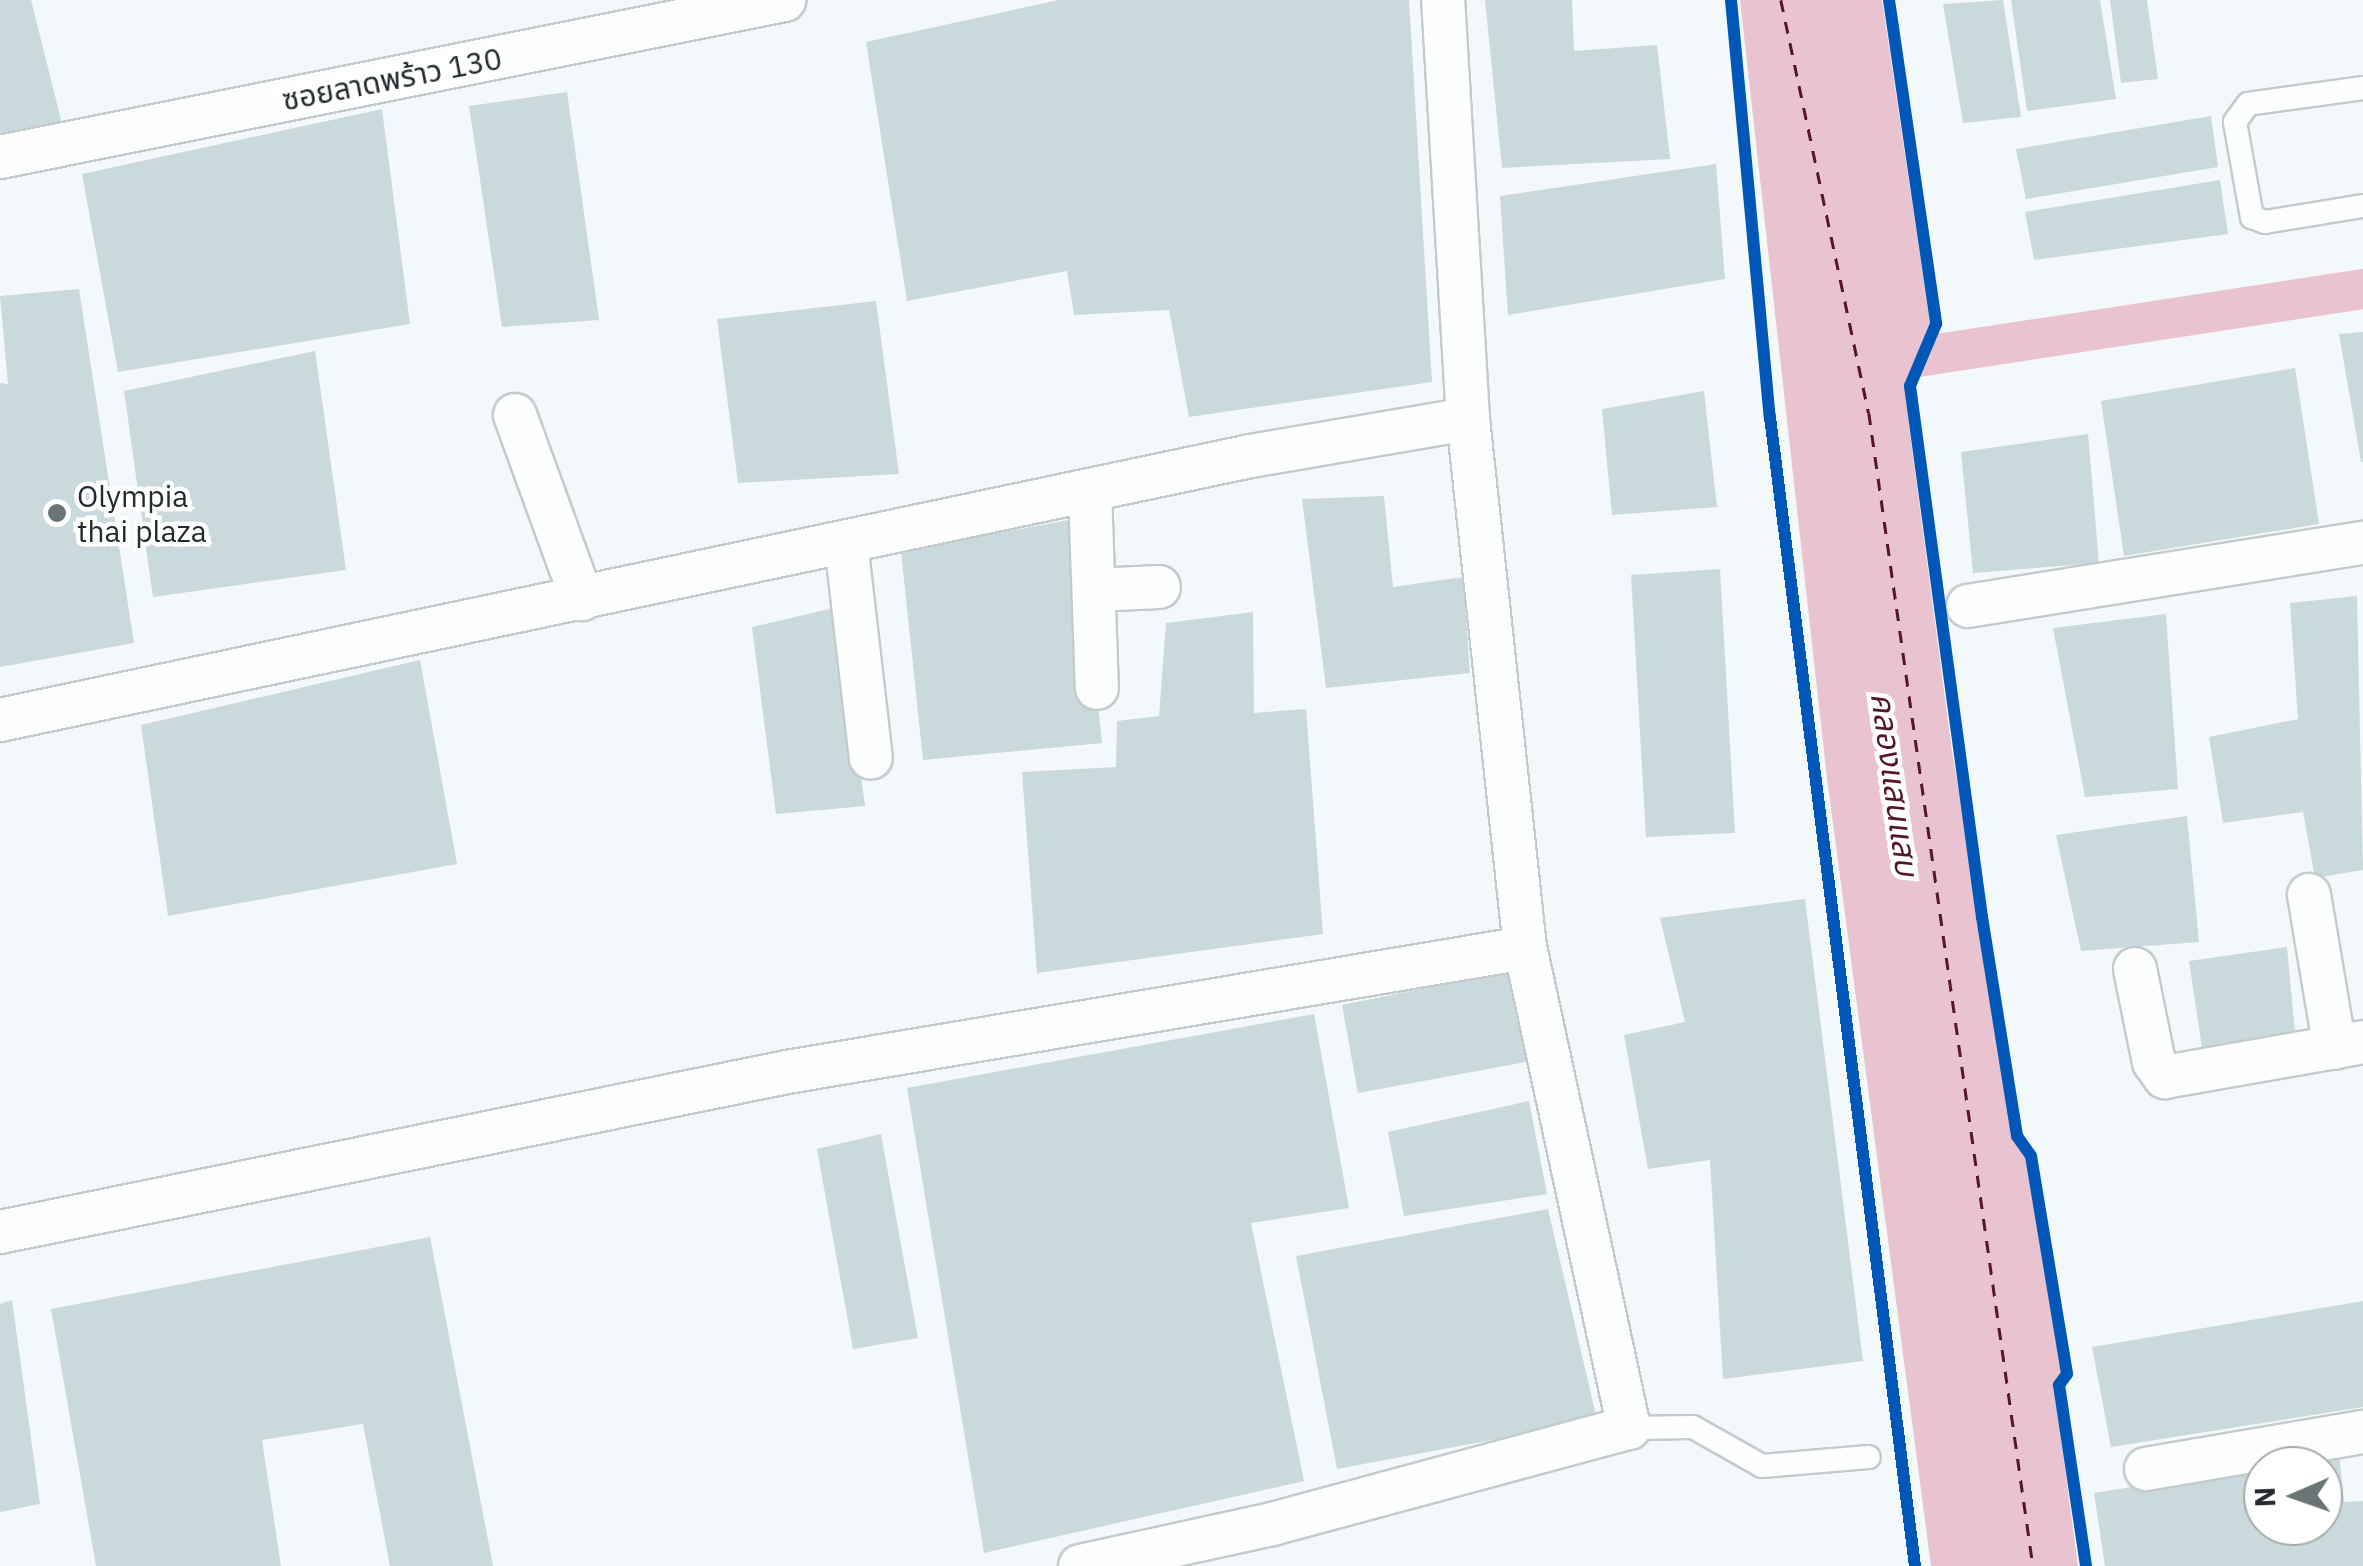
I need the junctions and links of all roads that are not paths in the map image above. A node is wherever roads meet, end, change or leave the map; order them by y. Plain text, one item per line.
1 (784, 0) edge
2 (1443, 0) edge
3 (2363, 88) edge
4 (0, 157) edge
5 (2363, 206) edge
6 (514, 416) dead end
7 (1468, 419) junction
8 (1090, 491) junction
9 (846, 542) junction
10 (2363, 543) edge
11 (1160, 587) dead end
12 (1094, 590) junction
13 (582, 599) junction
14 (1968, 606) dead end
15 (1098, 688) dead end
16 (0, 720) edge
17 (871, 758) dead end
18 (2309, 895) dead end
19 (1524, 948) junction
20 (2135, 969) dead end
21 (2349, 1045) edge
22 (0, 1232) edge
23 (1629, 1428) junction
24 (2363, 1432) edge
25 (1868, 1457) dead end
26 (2146, 1470) dead end
27 (1080, 1566) edge

1 - 4 street, ซอยลาดพร้าว 130
2 - 7 street
3 - 5 lane
6 - 13 street
7 - 8 street
7 - 19 street
8 - 9 street
8 - 12 street
9 - 13 street
9 - 17 street
10 - 14 street
11 - 12 street
12 - 15 street
13 - 16 street
18 - 21 street
19 - 22 street
19 - 23 street
20 - 21 street
23 - 25 lane
23 - 27 street
24 - 26 street

